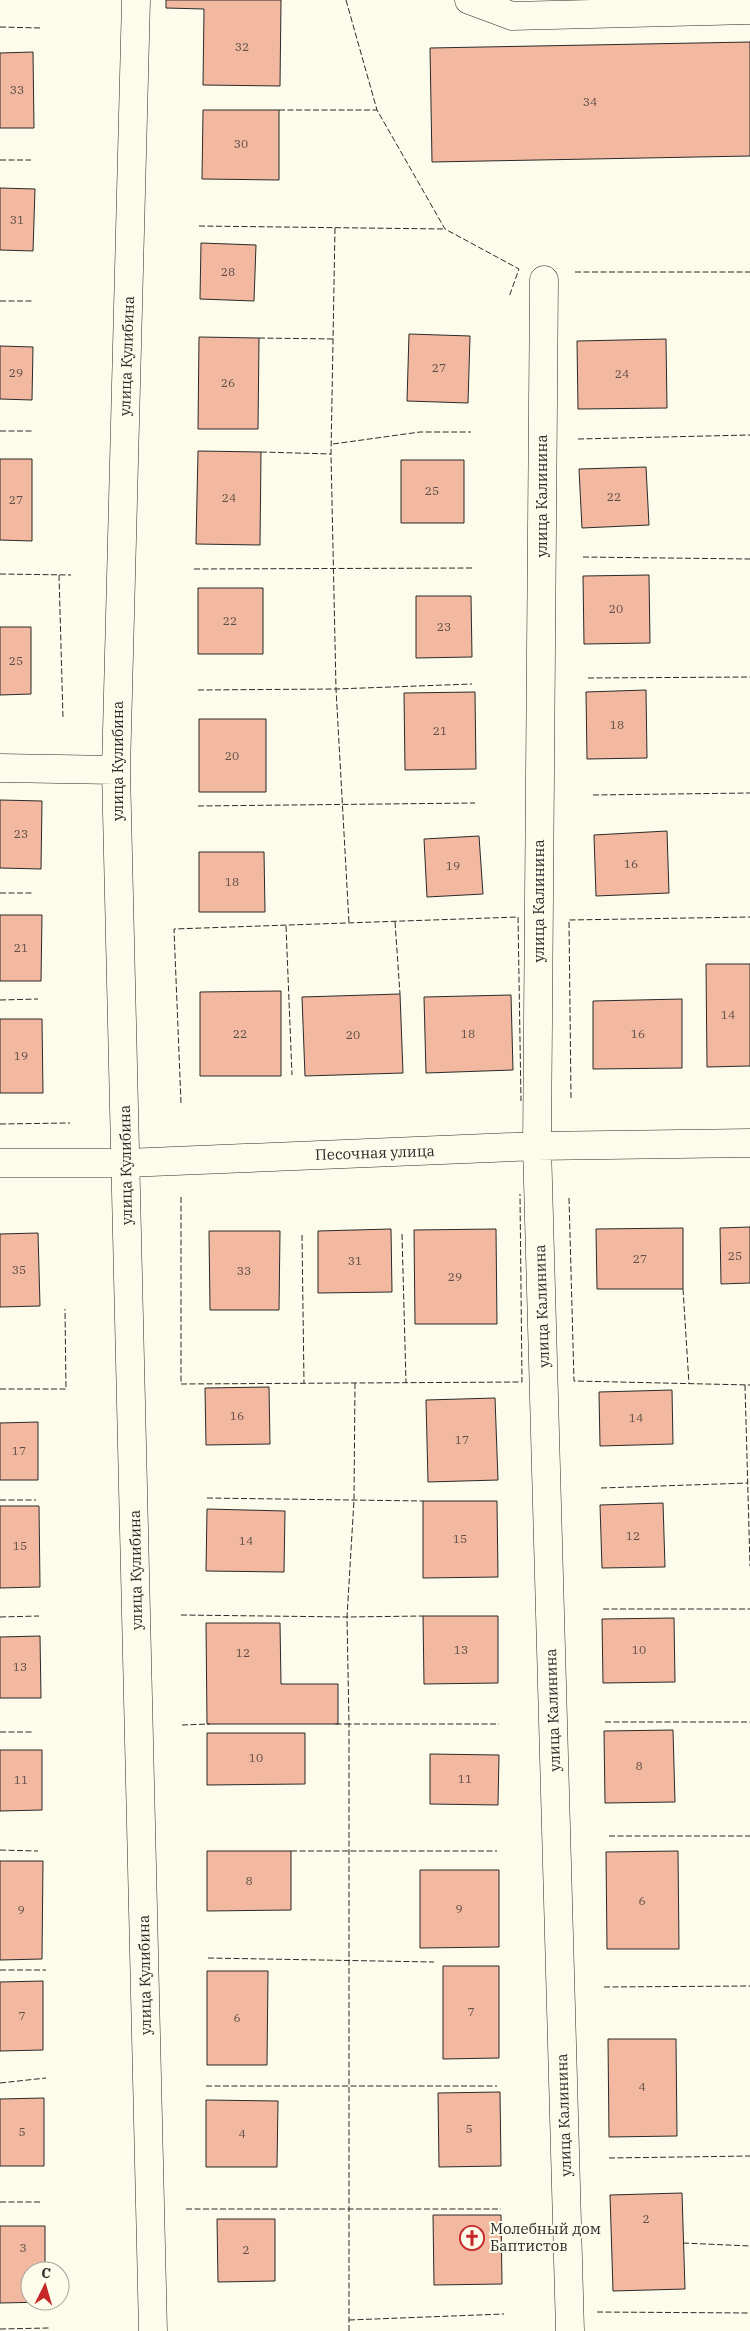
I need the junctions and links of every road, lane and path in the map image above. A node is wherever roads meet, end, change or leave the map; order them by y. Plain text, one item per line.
1 (136, 0) edge
2 (469, 0) edge
3 (750, 10) edge
4 (544, 280) dead end
5 (0, 768) edge
6 (116, 770) junction
7 (750, 1143) edge
8 (537, 1146) junction
9 (0, 1163) edge
10 (126, 1163) junction
11 (153, 2331) edge
12 (570, 2331) edge

1 - 6 street, улица Кулибина
2 - 3 street
4 - 8 street, улица Калинина
5 - 6 street
6 - 10 street, улица Кулибина
7 - 8 street, Песочная улица
8 - 10 street, Песочная улица
8 - 12 street, улица Калинина
9 - 10 street, Песочная улица
10 - 11 street, улица Кулибина

